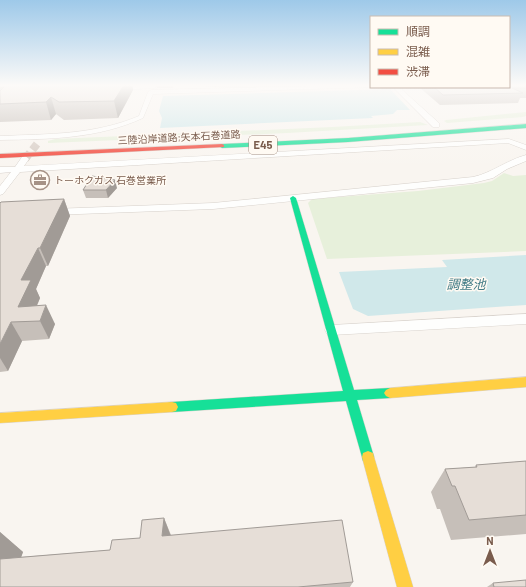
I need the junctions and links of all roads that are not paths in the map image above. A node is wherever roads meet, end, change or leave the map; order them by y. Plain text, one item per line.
1 (144, 112) edge
2 (423, 112) edge
3 (526, 120) edge
4 (436, 125) dead end
5 (526, 126) edge
6 (42, 136) junction
7 (0, 138) edge
8 (448, 138) dead end
9 (37, 144) tunnel mouth
10 (456, 145) junction
11 (526, 148) edge
12 (0, 150) edge
13 (0, 156) edge
14 (526, 158) edge
15 (25, 159) tunnel mouth
16 (18, 169) junction
17 (0, 170) edge
18 (0, 192) edge
19 (293, 198) junction
20 (39, 213) edge
21 (526, 319) edge
22 (332, 330) junction
23 (526, 382) edge
24 (350, 396) junction
25 (0, 418) edge
26 (405, 587) edge

1 - 6 street
2 - 4 street
3 - 12 main road, 三陸沿岸道路;矢本石巻道路 / E45
5 - 13 main road, 三陸沿岸道路;矢本石巻道路 / E45
6 - 7 street
6 - 9 street
8 - 10 street
10 - 11 street
10 - 16 street
14 - 19 street
15 - 16 street
16 - 17 street
16 - 18 street
19 - 20 street
19 - 22 main road
21 - 22 street
22 - 24 main road
23 - 24 main road
24 - 25 main road
24 - 26 main road

